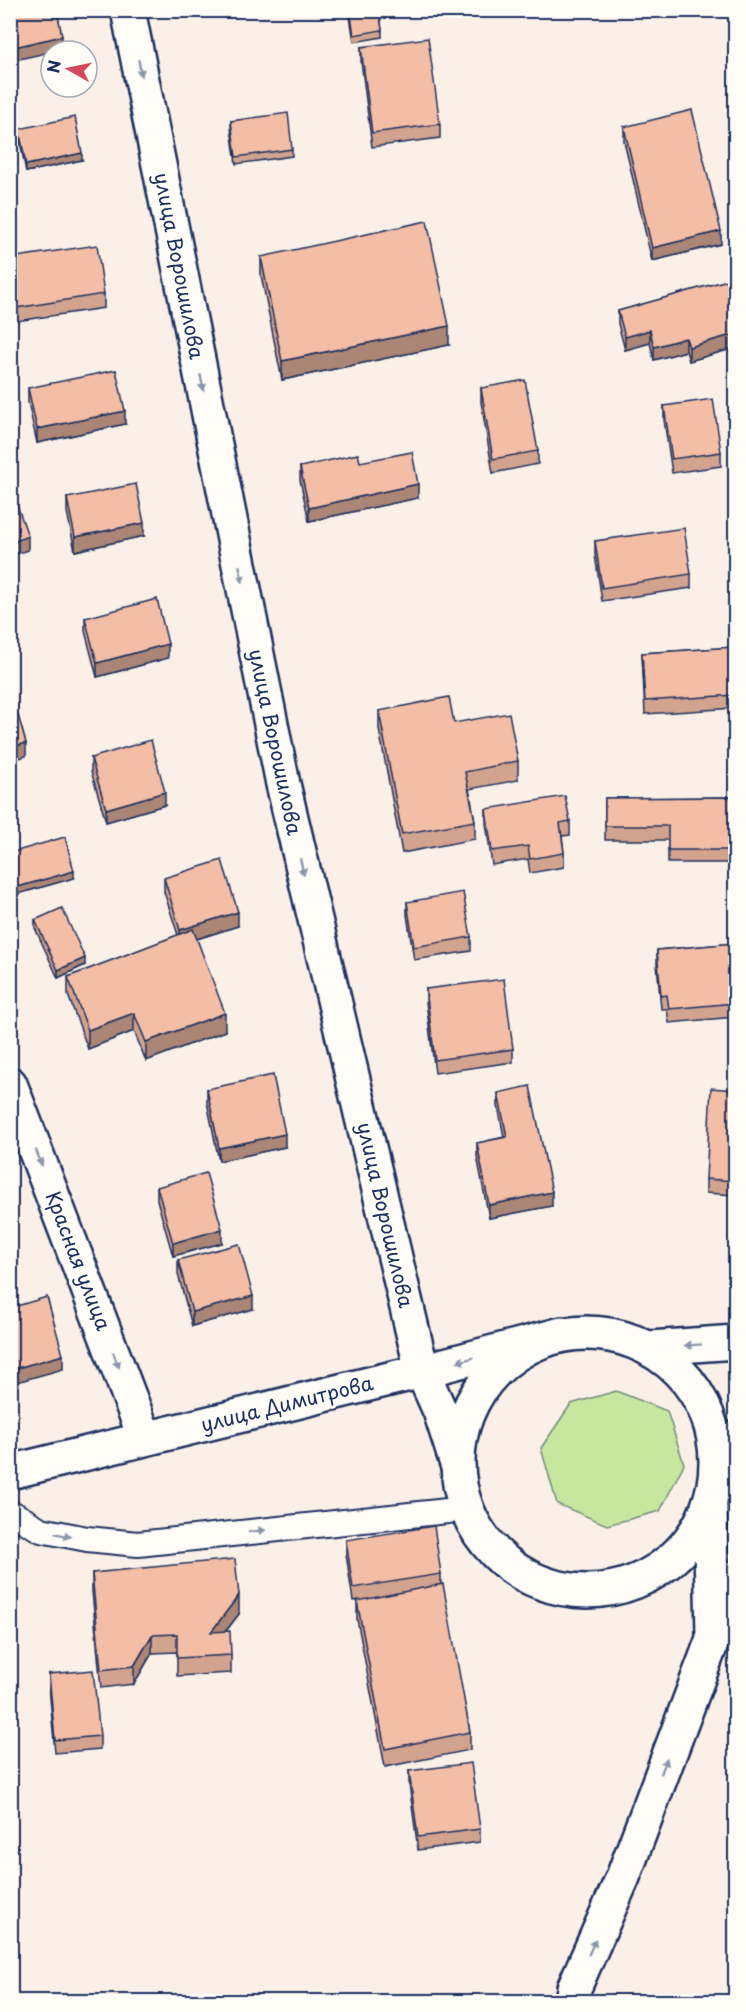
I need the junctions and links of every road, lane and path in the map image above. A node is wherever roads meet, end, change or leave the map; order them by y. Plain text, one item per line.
1 (128, 10) edge
2 (10, 1084) edge
3 (562, 1334) junction
4 (735, 1342) edge
5 (650, 1348) junction
6 (422, 1371) junction
7 (146, 1438) junction
8 (726, 1449) edge
9 (457, 1464) junction
10 (10, 1472) edge
11 (710, 1504) junction
12 (466, 1509) junction
13 (10, 1512) edge
14 (735, 1578) edge
15 (713, 1634) junction
16 (569, 1997) edge

1 -> 6 street, улица Ворошилова
2 -> 7 street, Красная улица
3 - 5 street
3 -> 6 street, улица Димитрова
3 - 9 street
4 -> 5 street
5 - 8 street
6 - 7 street, улица Димитрова
6 - 9 street, улица Ворошилова
7 - 10 street, улица Димитрова
8 - 11 street
9 - 12 street
11 - 12 street
11 - 15 street
13 -> 12 lane
14 - 15 street
16 -> 15 street

